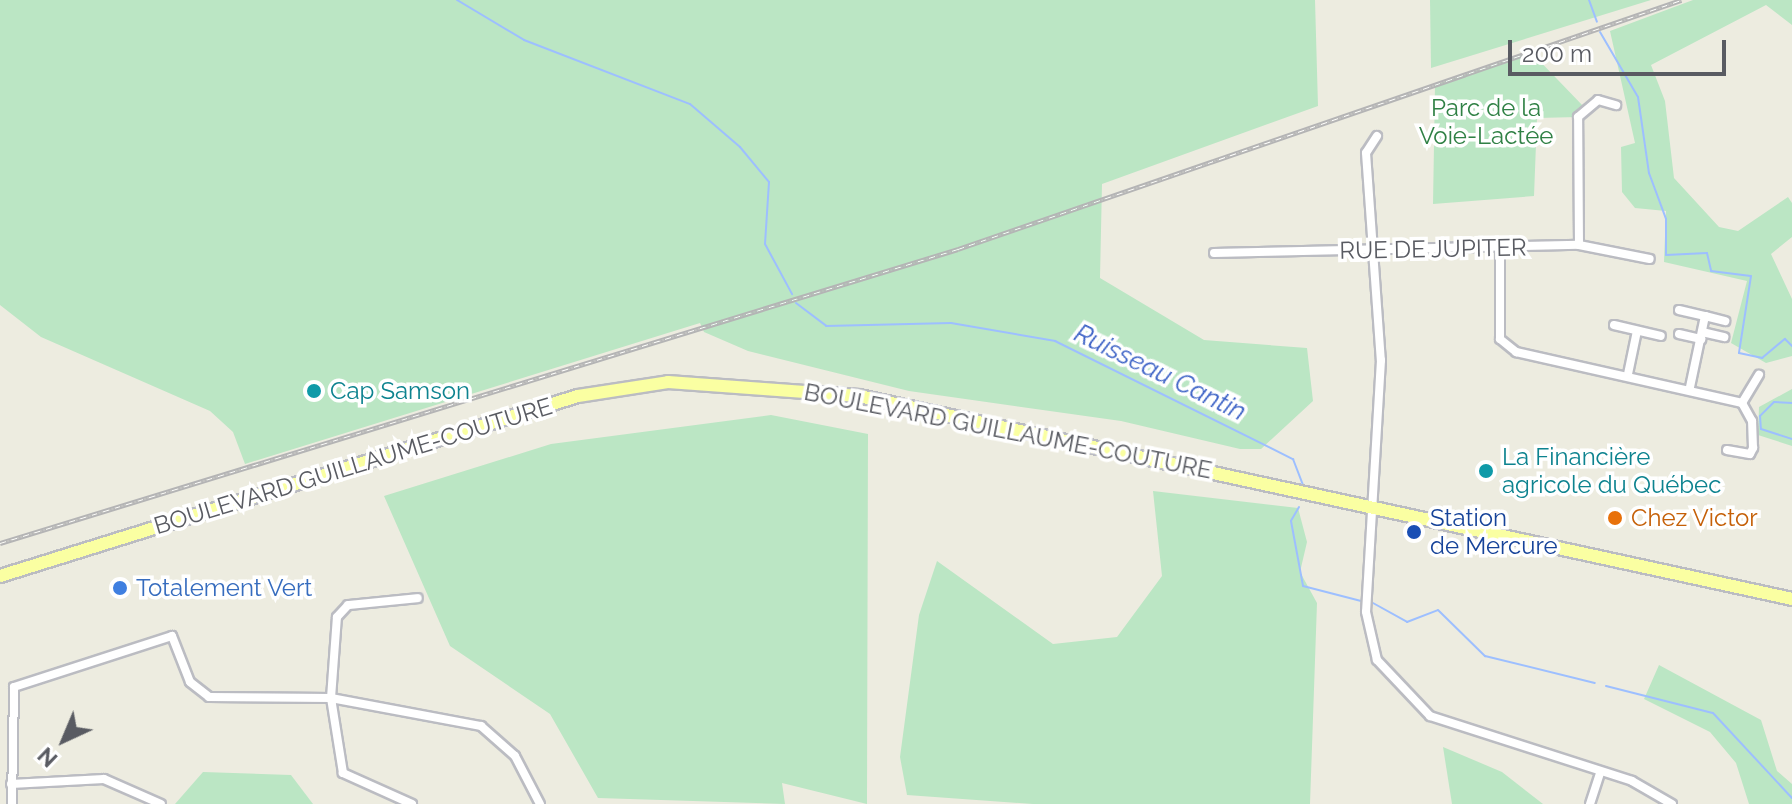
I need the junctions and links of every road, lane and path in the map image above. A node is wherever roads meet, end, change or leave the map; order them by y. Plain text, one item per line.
1 (1616, 105) dead end
2 (1377, 136) dead end
3 (1579, 245) junction
4 (1500, 248) junction
5 (1373, 250) junction
6 (1214, 253) dead end
7 (1650, 259) dead end
8 (1679, 310) dead end
9 (1705, 316) junction
10 (1725, 321) dead end
11 (1614, 325) dead end
12 (1637, 331) junction
13 (1679, 334) dead end
14 (1701, 335) junction
15 (1661, 336) dead end
16 (1724, 337) dead end
17 (1628, 374) junction
18 (1759, 375) dead end
19 (1693, 387) junction
20 (1742, 403) junction
21 (1727, 450) dead end
22 (1374, 507) junction
23 (0, 576) edge
24 (418, 598) dead end
25 (1792, 599) edge
26 (331, 698) junction
27 (4, 736) edge
28 (1600, 773) junction
29 (11, 784) junction
30 (12, 804) edge
31 (161, 804) edge
32 (412, 804) edge
33 (540, 804) edge
34 (1590, 804) edge
35 (1672, 804) edge

1 - 3 street
2 - 5 street
3 - 4 street, RUE DE JUPITER
3 - 7 street, RUE DE JUPITER
4 - 5 street, RUE DE JUPITER
4 - 17 street
5 - 6 street, RUE DE JUPITER
5 - 22 street
8 - 9 street
9 - 10 street
9 - 14 street
11 - 12 street
12 - 15 street
12 - 17 street
13 - 14 street
14 - 16 street
14 - 19 street
17 - 19 street
18 - 20 street
19 - 20 street
20 - 21 street
22 - 23 main road, BOULEVARD GUILLAUME-COUTURE
22 - 25 main road, BOULEVARD GUILLAUME-COUTURE
22 - 28 street
24 - 26 street
26 - 27 street
26 - 32 street
26 - 33 street
27 - 29 street
28 - 34 street
28 - 35 street
29 - 30 street
29 - 31 street

